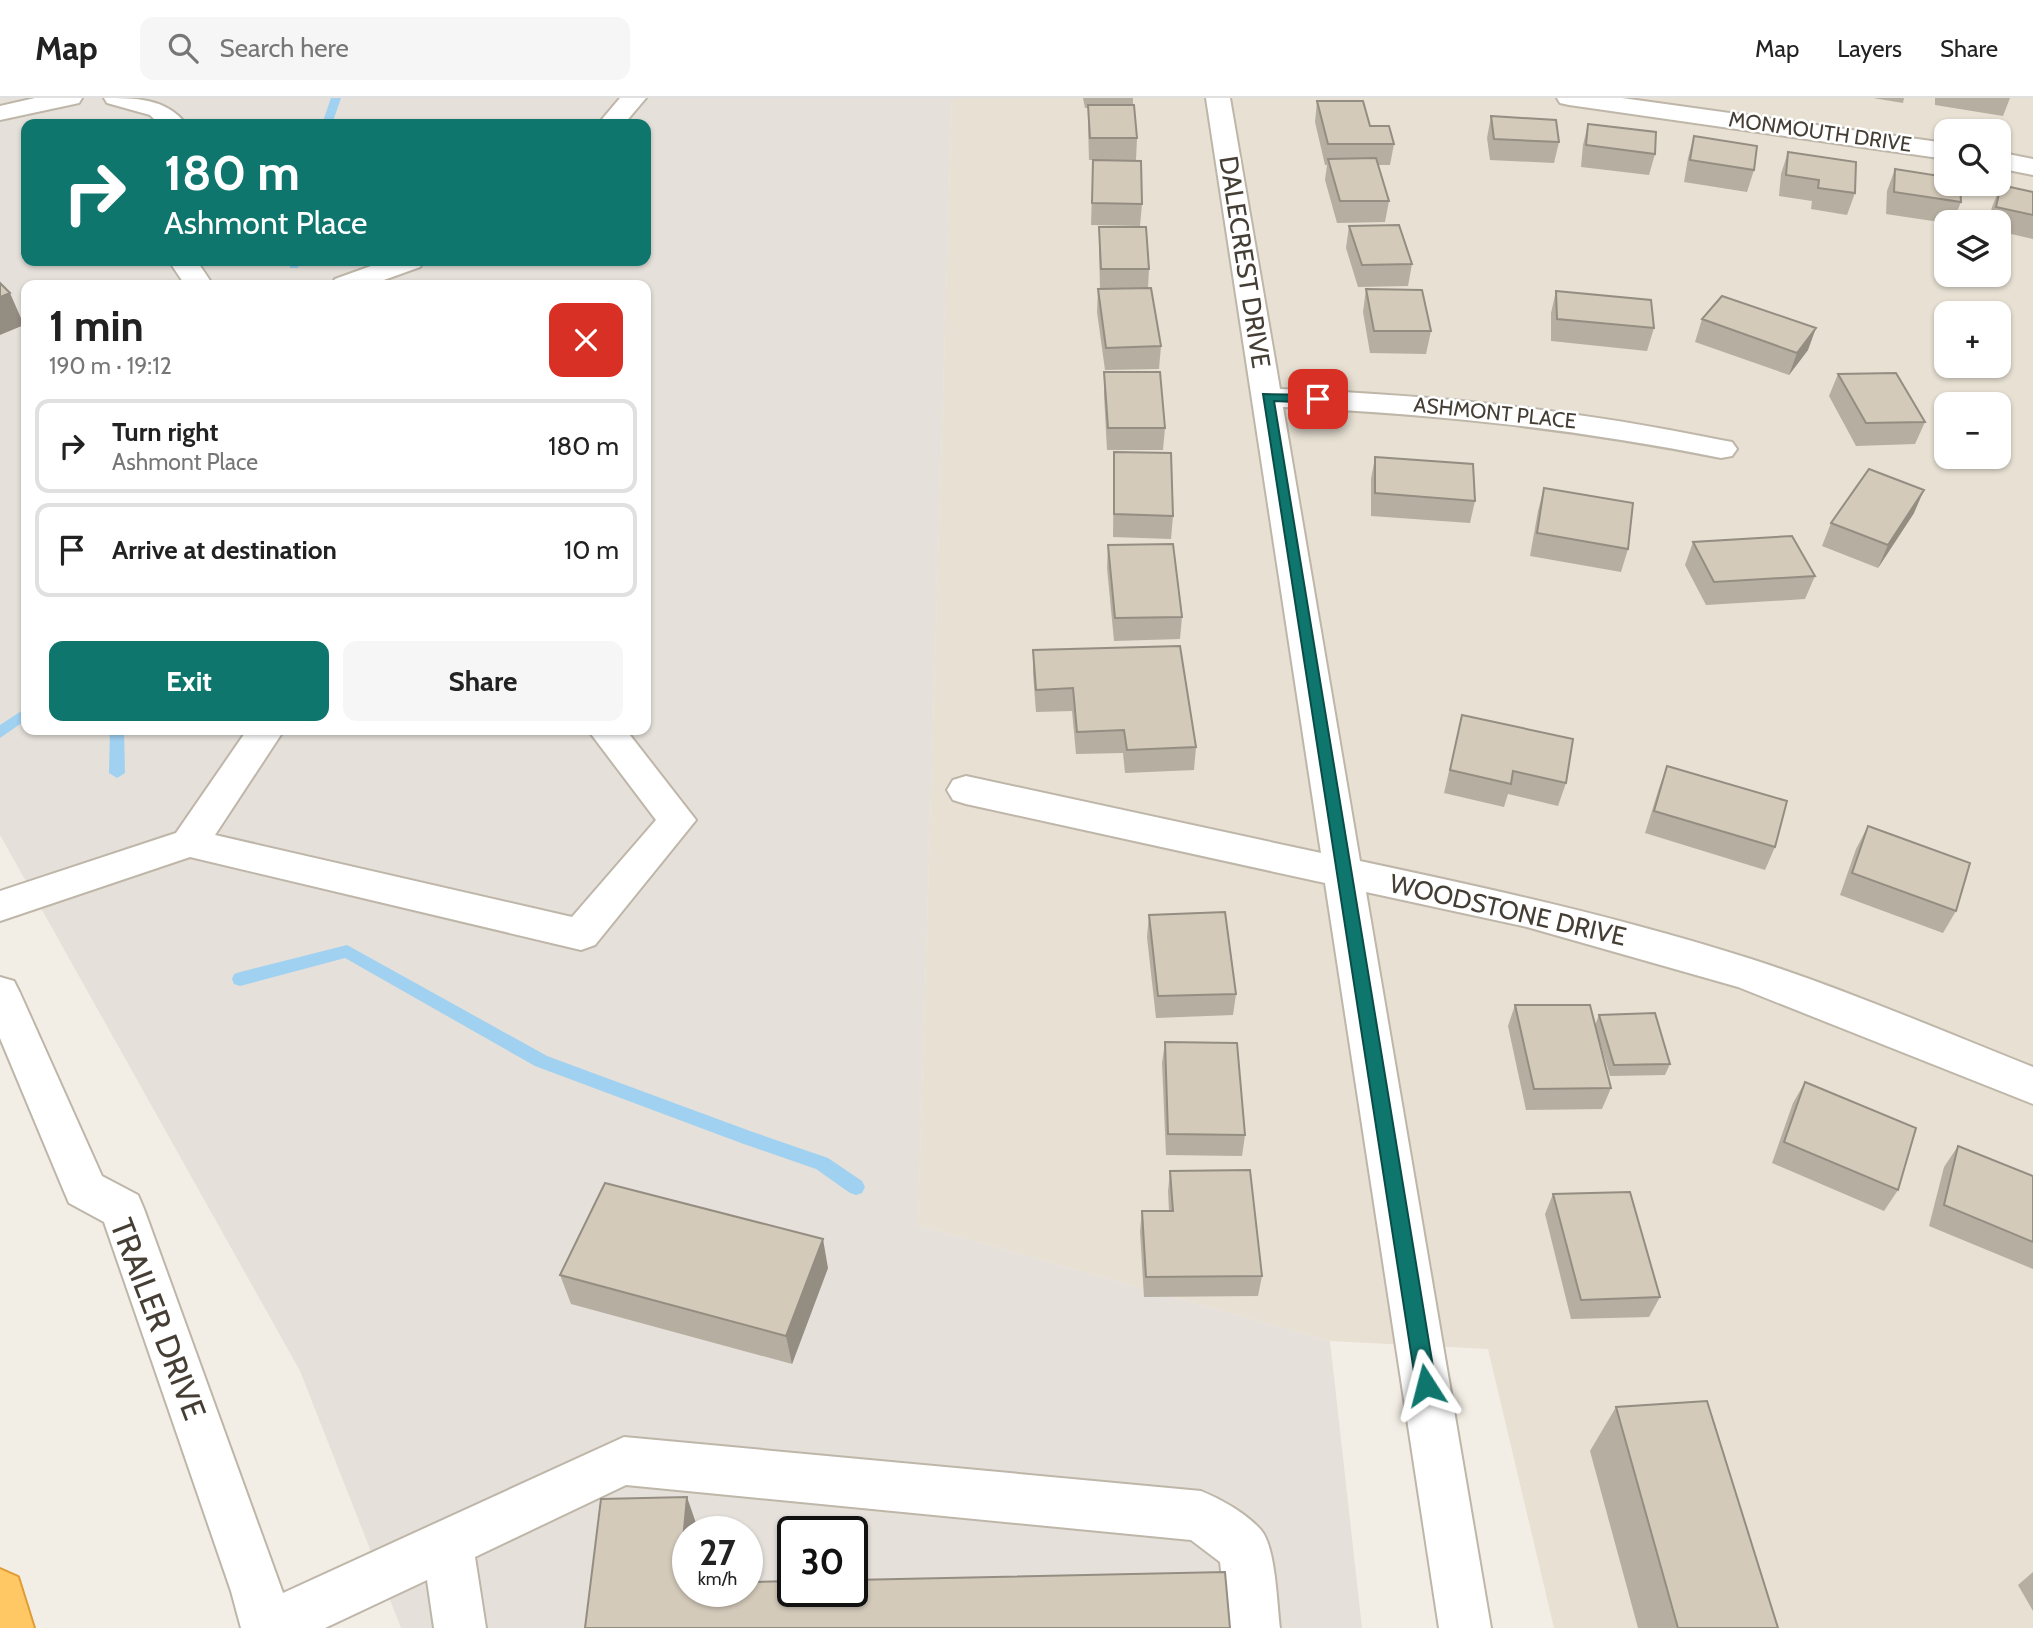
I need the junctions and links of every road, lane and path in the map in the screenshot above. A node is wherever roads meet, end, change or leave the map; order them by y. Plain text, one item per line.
1 (70, 98) edge
2 (116, 98) edge
3 (635, 98) edge
4 (1218, 98) edge
5 (1569, 98) edge
6 (0, 113) edge
7 (168, 119) edge
8 (615, 119) edge
9 (1934, 149) edge
10 (2011, 163) edge
11 (2033, 167) edge
12 (396, 266) edge
13 (359, 280) edge
14 (1267, 397) junction
15 (1721, 449) dead end
16 (262, 735) edge
17 (610, 735) edge
18 (966, 790) dead end
19 (189, 843) junction
20 (1343, 872) junction
21 (0, 906) edge
22 (0, 993) edge
23 (2033, 1086) edge
24 (447, 1544) junction
25 (0, 1595) edge
26 (8, 1628) edge
27 (267, 1628) edge
28 (460, 1628) edge
29 (1254, 1628) edge
30 (1465, 1628) edge

1 - 6 street
2 - 7 street
3 - 8 street
4 - 14 street, DALECREST DRIVE
5 - 9 street, MONMOUTH DRIVE
10 - 11 street
12 - 13 street
14 - 15 street, ASHMONT PLACE
14 - 20 street, DALECREST DRIVE
16 - 19 street
17 - 19 street
18 - 20 street, WOODSTONE DRIVE
19 - 21 street
20 - 23 street, WOODSTONE DRIVE
20 - 30 street, DALECREST DRIVE
22 - 27 street, TRAILER DRIVE
24 - 27 street
24 - 28 street
24 - 29 street
25 - 26 highway

